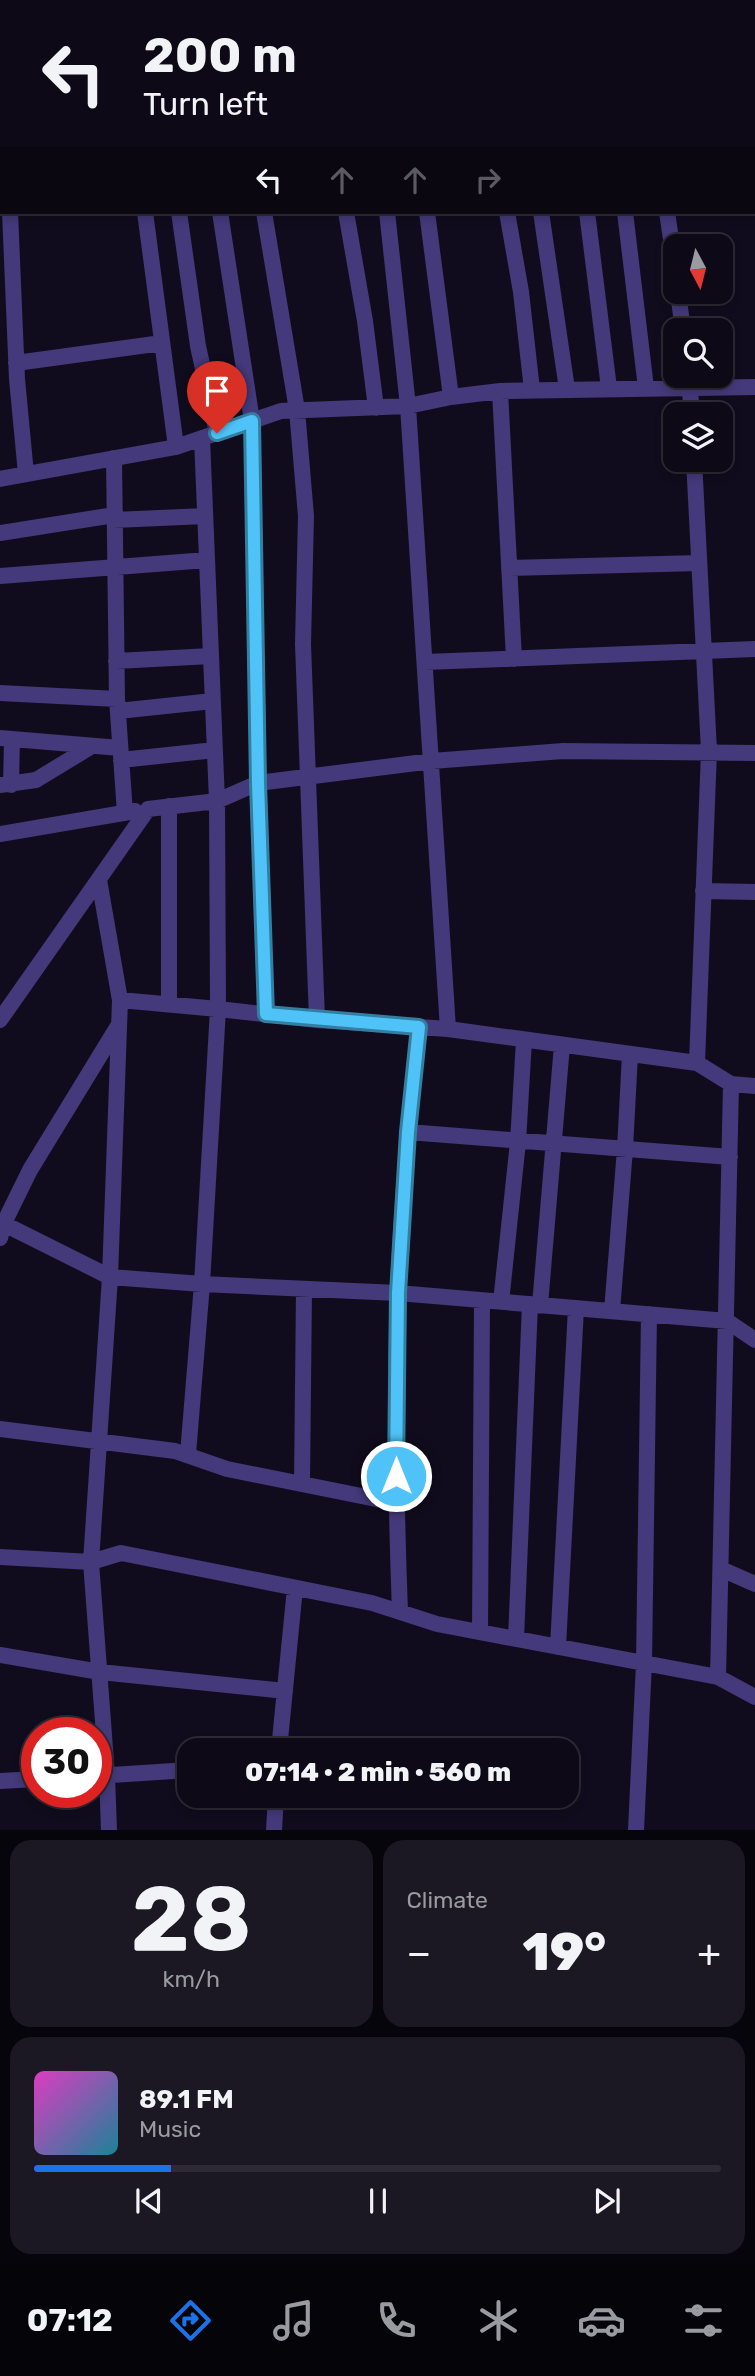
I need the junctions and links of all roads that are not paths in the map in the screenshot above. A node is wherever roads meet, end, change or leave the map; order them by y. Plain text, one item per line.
1 (10, 214) edge
2 (145, 214) edge
3 (179, 214) edge
4 (220, 214) edge
5 (264, 214) edge
6 (346, 214) edge
7 (387, 214) edge
8 (427, 214) edge
9 (507, 214) edge
10 (541, 214) edge
11 (587, 214) edge
12 (625, 214) edge
13 (667, 214) edge
14 (670, 234) edge
15 (162, 343) junction
16 (11, 375) edge
17 (733, 385) edge
18 (663, 386) edge
19 (755, 387) edge
20 (609, 388) junction
21 (646, 388) junction
22 (568, 389) junction
23 (531, 390) junction
24 (500, 391) junction
25 (452, 397) junction
26 (408, 407) junction
27 (376, 408) junction
28 (297, 410) junction
29 (252, 421) junction
30 (209, 435) junction
31 (176, 447) junction
32 (114, 458) junction
33 (695, 472) edge
34 (26, 474) junction
35 (0, 479) edge
36 (205, 516) junction
37 (114, 517) junction
38 (0, 533) edge
39 (207, 560) junction
40 (699, 563) junction
41 (115, 566) junction
42 (509, 568) junction
43 (0, 576) edge
44 (755, 649) edge
45 (703, 651) junction
46 (211, 656) junction
47 (514, 659) junction
48 (116, 661) junction
49 (425, 662) junction
50 (0, 693) edge
51 (213, 701) junction
52 (118, 705) junction
53 (6, 738) edge
54 (92, 746) junction
55 (215, 750) junction
56 (709, 751) junction
57 (755, 752) edge
58 (120, 754) junction
59 (432, 761) junction
60 (307, 777) junction
61 (258, 783) junction
62 (6, 785) edge
63 (216, 802) junction
64 (170, 806) junction
65 (148, 809) junction
66 (125, 813) junction
67 (0, 834) edge
68 (99, 880) junction
69 (703, 891) junction
70 (755, 892) edge
71 (120, 1000) junction
72 (169, 1004) junction
73 (218, 1009) junction
74 (266, 1014) junction
75 (0, 1020) edge
76 (317, 1020) junction
77 (119, 1023) junction
78 (419, 1027) junction
79 (448, 1030) junction
80 (524, 1040) junction
81 (562, 1045) junction
82 (630, 1054) junction
83 (697, 1063) junction
84 (731, 1084) junction
85 (755, 1086) edge
86 (408, 1132) junction
87 (518, 1142) junction
88 (553, 1144) junction
89 (625, 1149) junction
90 (730, 1157) junction
91 (1, 1228) edge
92 (110, 1277) junction
93 (202, 1284) junction
94 (304, 1289) junction
95 (398, 1293) junction
96 (482, 1301) junction
97 (501, 1302) junction
98 (535, 1305) junction
99 (576, 1308) junction
100 (612, 1311) junction
101 (649, 1314) junction
102 (727, 1321) junction
103 (755, 1340) edge
104 (0, 1429) edge
105 (100, 1442) junction
106 (188, 1454) junction
107 (302, 1484) junction
108 (396, 1503) junction
109 (0, 1557) edge
110 (91, 1562) junction
111 (721, 1569) junction
112 (755, 1584) edge
113 (296, 1588) junction
114 (400, 1612) junction
115 (480, 1632) junction
116 (516, 1639) junction
117 (558, 1647) junction
118 (0, 1655) edge
119 (644, 1663) junction
120 (100, 1672) junction
121 (718, 1677) junction
122 (285, 1691) junction
123 (755, 1697) edge
124 (101, 1717) edge
125 (280, 1738) edge
126 (177, 1771) edge
127 (112, 1774) edge
128 (21, 1780) edge
129 (0, 1781) edge
130 (106, 1808) edge
131 (275, 1808) edge
132 (109, 1830) edge
133 (274, 1830) edge
134 (636, 1830) edge

1 - 16 street
2 - 15 street
3 - 30 street
4 - 29 street
5 - 28 street
6 - 27 street
7 - 26 street
8 - 25 street
9 - 23 street
10 - 22 street
11 - 20 street
12 - 21 street
13 - 14 street
15 - 16 street
15 - 31 street
16 - 34 street
17 - 19 street
18 - 21 street
20 - 21 street
20 - 22 street
22 - 23 street
23 - 24 street
24 - 25 street
24 - 42 street
25 - 26 street
26 - 27 street
26 - 49 street
27 - 28 street
28 - 29 street
28 - 60 street
29 - 30 street
29 - 61 street
30 - 31 street
30 - 36 street
31 - 32 street
32 - 34 street
32 - 37 street
33 - 40 street
34 - 35 street
36 - 37 street
36 - 39 street
37 - 38 street
37 - 41 street
39 - 41 street
39 - 46 street
40 - 42 street
40 - 45 street
41 - 43 street
41 - 48 street
42 - 47 street
44 - 45 street
45 - 47 street
45 - 56 street
46 - 48 street
46 - 51 street
47 - 49 street
48 - 52 street
49 - 59 street
50 - 52 street
51 - 52 street
51 - 55 street
52 - 58 street
53 - 54 street
53 - 62 street
54 - 58 street
54 - 62 street
55 - 58 street
55 - 63 street
56 - 57 street
56 - 59 street
56 - 69 street
58 - 66 street
59 - 60 street
59 - 79 street
60 - 61 street
60 - 76 street
61 - 63 street
61 - 74 street
63 - 64 street
63 - 73 street
64 - 65 street
64 - 72 street
65 - 66 street
65 - 68 street
66 - 67 street
68 - 71 street
68 - 75 street
69 - 70 street
69 - 83 street
71 - 72 street
71 - 77 street
72 - 73 street
73 - 74 street
73 - 93 street
74 - 76 street
76 - 78 street
77 - 91 street
77 - 92 street
78 - 79 street
78 - 86 street
79 - 80 street
80 - 81 street
80 - 87 street
81 - 82 street
81 - 88 street
82 - 83 street
82 - 89 street
83 - 84 street
84 - 85 street
84 - 90 street
86 - 87 street
86 - 95 street
87 - 88 street
87 - 97 street
88 - 89 street
88 - 98 street
89 - 90 street
89 - 100 street
90 - 102 street
91 - 92 street
92 - 93 street
92 - 105 street
93 - 94 street
93 - 106 street
94 - 95 street
94 - 107 street
95 - 96 street
95 - 108 street
96 - 97 street
96 - 115 street
97 - 98 street
98 - 99 street
98 - 116 street
99 - 100 street
99 - 117 street
100 - 101 street
101 - 102 street
101 - 119 street
102 - 103 street
102 - 111 street
104 - 105 street
105 - 106 street
105 - 110 street
106 - 107 street
107 - 108 street
108 - 114 street
109 - 110 street
110 - 113 street
110 - 120 street
111 - 112 street
111 - 121 street
113 - 114 street
113 - 122 street
114 - 115 street
115 - 116 street
116 - 117 street
117 - 119 street
118 - 120 street
119 - 121 street
119 - 134 street
120 - 122 street
120 - 124 street
121 - 123 street
122 - 125 street
126 - 127 street
128 - 129 street
130 - 132 street
131 - 133 street

